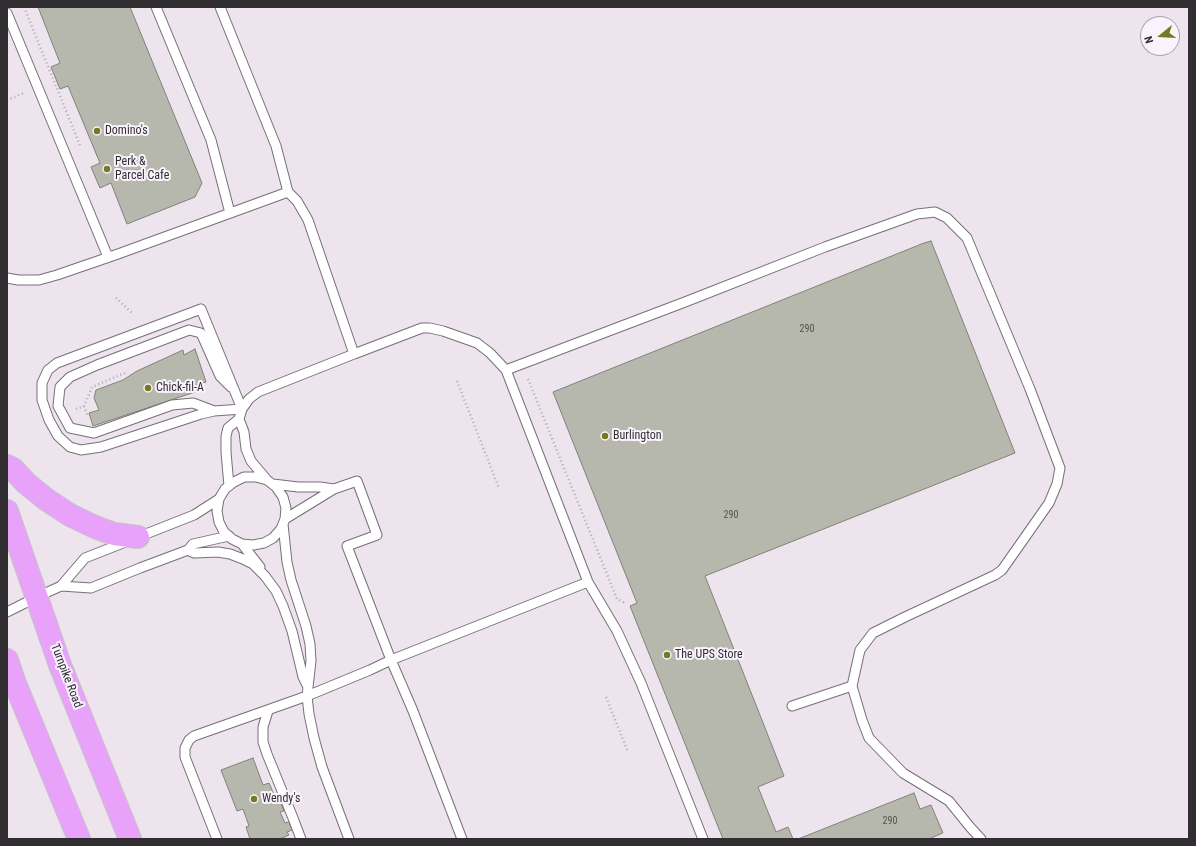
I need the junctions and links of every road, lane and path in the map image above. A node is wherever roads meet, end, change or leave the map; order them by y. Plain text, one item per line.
1 (24, 7) edge
2 (156, 7) edge
3 (220, 7) edge
4 (7, 13) edge
5 (82, 151) dead end
6 (288, 192) junction
7 (230, 213) junction
8 (108, 258) junction
9 (7, 278) edge
10 (116, 298) dead end
11 (132, 312) dead end
12 (354, 354) junction
13 (506, 370) junction
14 (528, 379) dead end
15 (457, 381) dead end
16 (234, 389) junction
17 (242, 409) junction
18 (214, 411) junction
19 (239, 419) junction
20 (7, 466) edge
21 (270, 482) junction
22 (229, 486) junction
23 (499, 488) dead end
24 (334, 489) junction
25 (219, 499) junction
26 (7, 511) edge
27 (284, 522) junction
28 (229, 536) junction
29 (138, 537) junction
30 (242, 544) junction
31 (188, 550) junction
32 (265, 576) junction
33 (588, 582) junction
34 (61, 586) junction
35 (37, 597) junction
36 (625, 603) dead end
37 (7, 612) edge
38 (7, 660) edge
39 (391, 660) junction
40 (852, 686) junction
41 (308, 692) junction
42 (606, 697) dead end
43 (792, 706) dead end
44 (268, 710) junction
45 (628, 752) dead end
46 (79, 839) edge
47 (130, 839) edge
48 (217, 839) edge
49 (301, 839) edge
50 (349, 839) edge
51 (462, 839) edge
52 (703, 839) edge
53 (981, 839) edge

1 - 5 path
2 - 7 lane
3 - 6 lane
4 - 8 lane
6 - 7 lane
6 - 12 lane
7 - 8 lane
8 - 9 lane
10 - 11 path
12 - 13 lane
12 - 17 lane
13 - 33 lane
13 - 40 lane
14 - 36 path
15 - 23 path
16 - 17 lane
16 - 18 lane
16 - 18 lane
17 - 18 lane
17 - 19 lane
19 - 21 lane
19 - 22 lane
20 - 29 highway
21 - 22 lane
21 - 24 lane
21 - 27 lane
22 - 25 lane
24 - 27 lane
24 - 39 lane
25 - 28 lane
25 - 29 lane
26 - 35 highway, Turnpike Road
27 - 30 lane
27 - 41 lane
28 - 30 lane
28 - 31 lane
29 - 34 lane
30 - 32 lane
31 - 32 lane
31 - 34 lane
32 - 41 lane
33 - 39 lane
33 - 52 lane
34 - 35 lane
35 - 37 lane
35 - 47 highway, Turnpike Road
38 - 46 highway
39 - 41 lane
39 - 51 lane
40 - 43 lane
40 - 53 lane
41 - 44 lane
41 - 50 lane
42 - 45 path
44 - 48 lane
44 - 49 lane

